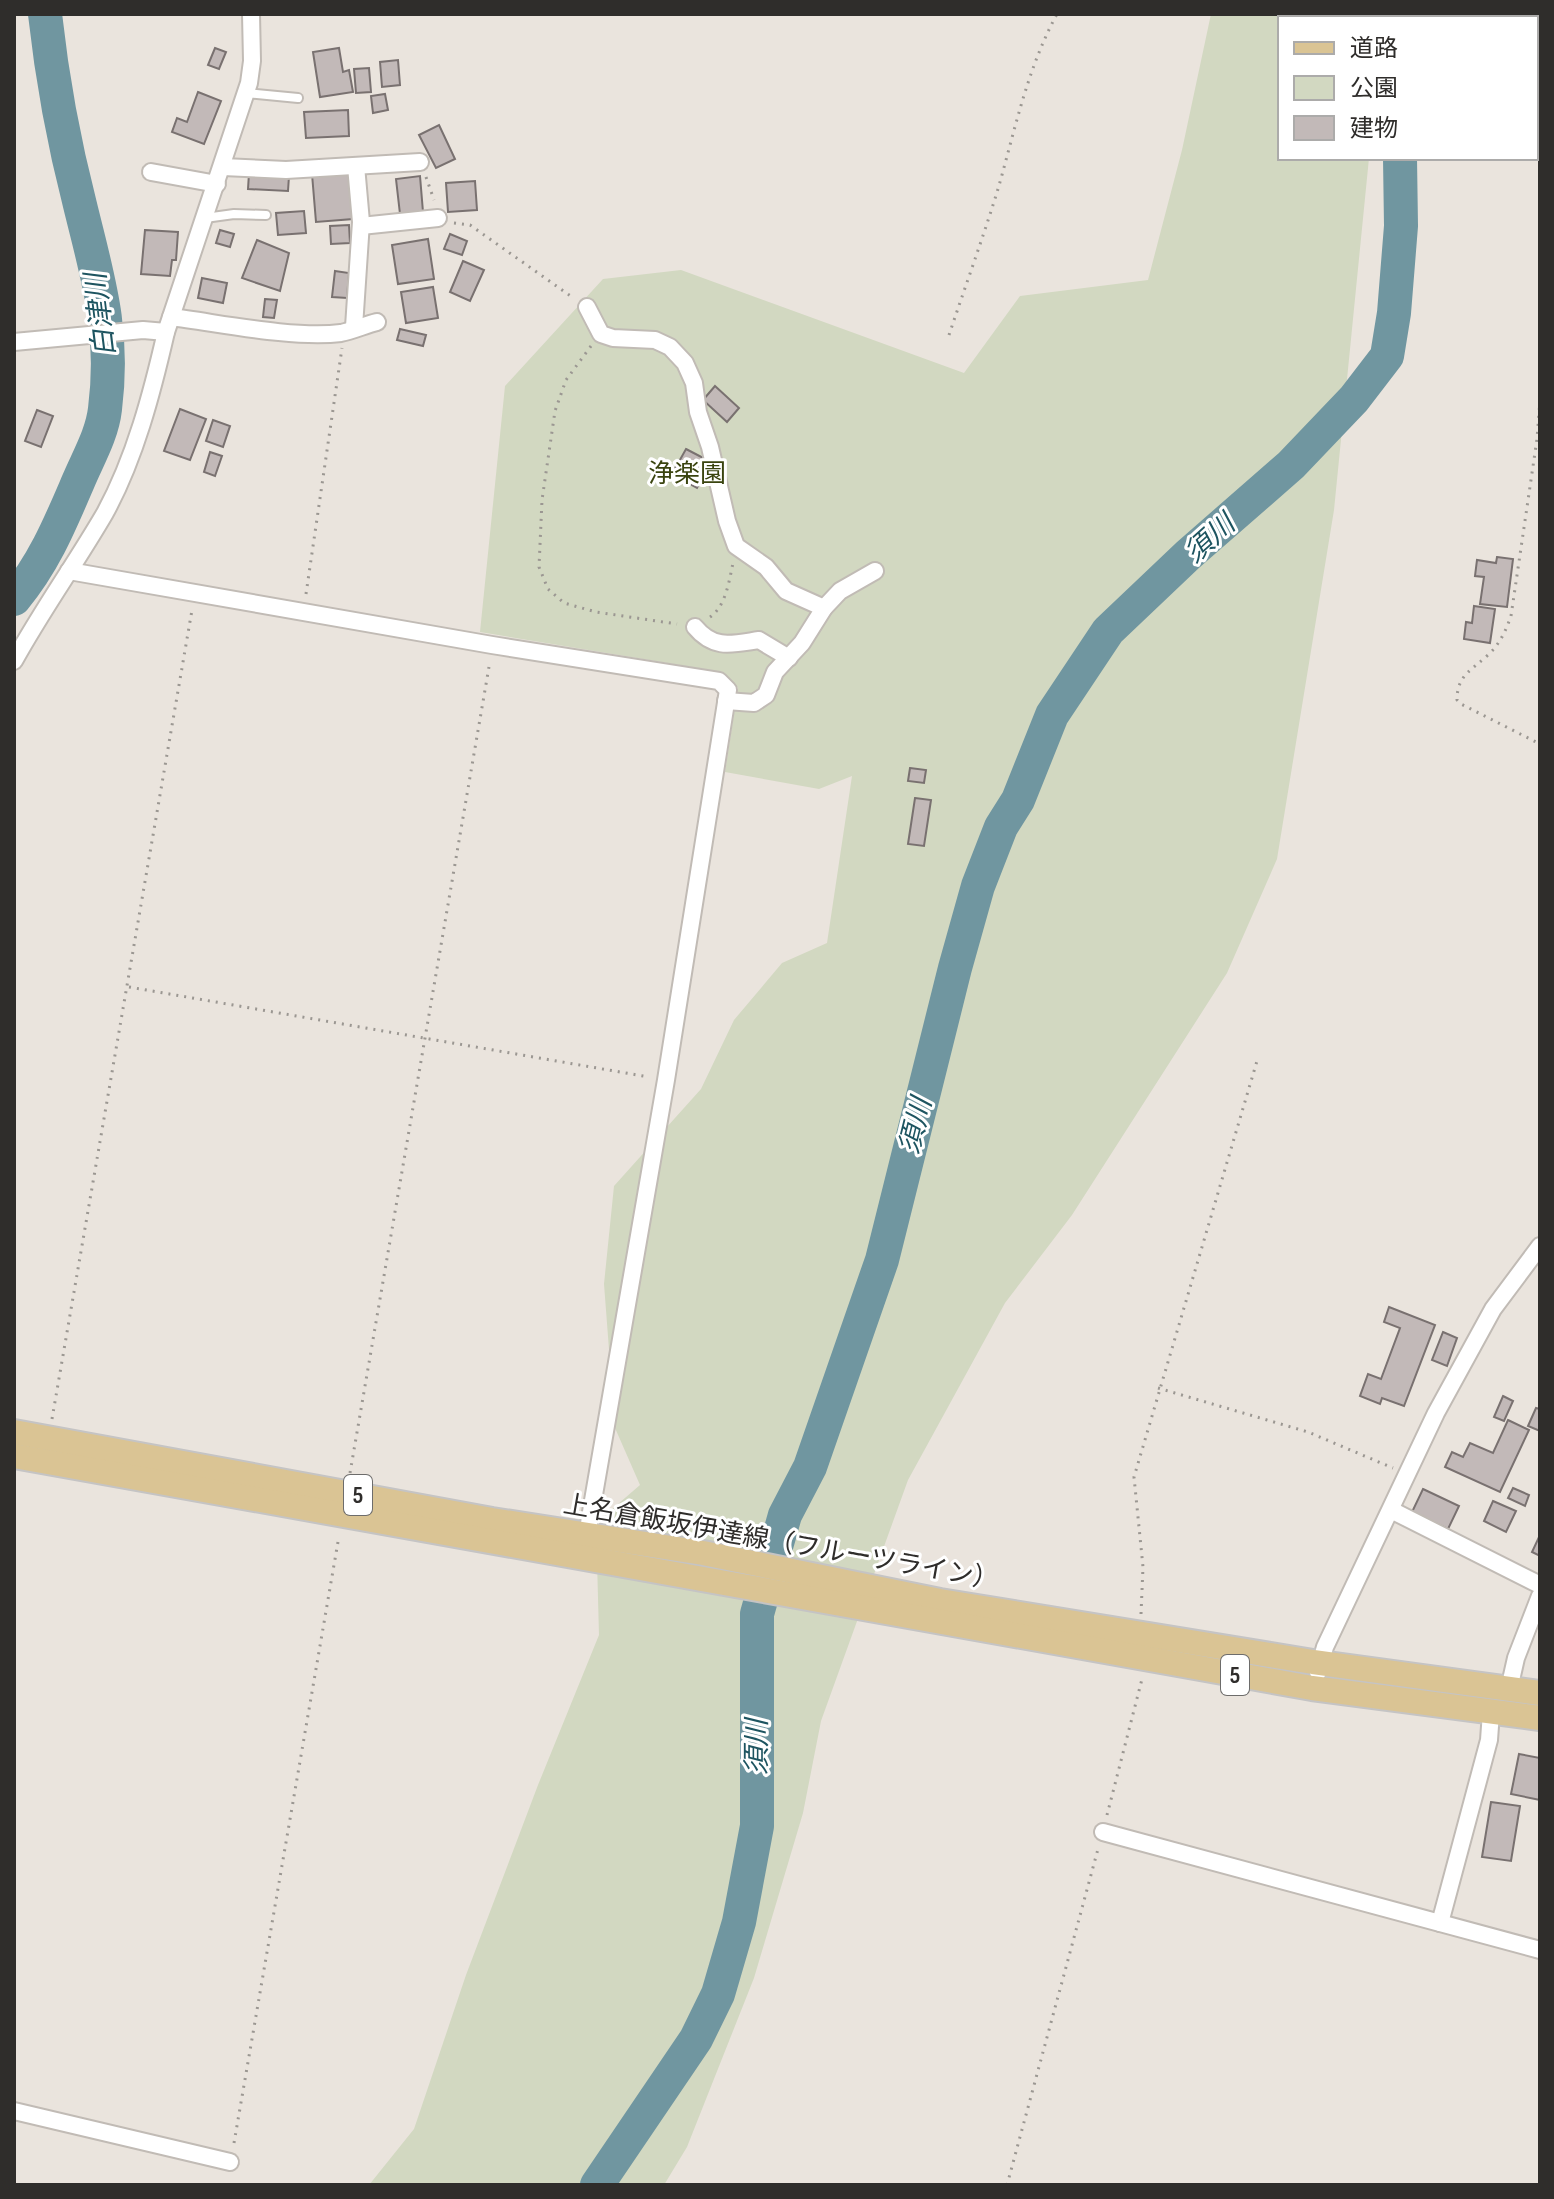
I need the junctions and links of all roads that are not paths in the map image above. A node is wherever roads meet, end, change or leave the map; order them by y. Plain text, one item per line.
1 (251, 14) edge
2 (246, 93) junction
3 (298, 98) dead end
4 (420, 162) road end
5 (356, 166) junction
6 (223, 167) junction
7 (151, 172) dead end
8 (217, 184) junction
9 (266, 215) dead end
10 (204, 218) junction
11 (438, 218) road end
12 (361, 226) junction
13 (587, 307) road end
14 (377, 322) dead end
15 (168, 324) junction
16 (349, 330) junction
17 (14, 342) edge
18 (69, 571) junction
19 (875, 571) dead end
20 (824, 608) junction
21 (695, 627) road end
22 (789, 658) junction
23 (14, 661) edge
24 (726, 701) junction
25 (1538, 1254) edge
26 (14, 1432) edge
27 (14, 1456) edge
28 (345, 1504) junction
29 (1391, 1510) junction
30 (587, 1535) junction
31 (1540, 1585) edge
32 (1540, 1596) edge
33 (936, 1611) junction
34 (1320, 1663) junction
35 (1312, 1688) junction
36 (1509, 1689) junction
37 (1540, 1693) edge
38 (1491, 1712) junction
39 (1540, 1718) edge
40 (1103, 1832) road end
41 (1440, 1923) junction
42 (1540, 1950) edge
43 (14, 2111) edge
44 (230, 2162) road end

1 - 2 street
2 - 3 lane
2 - 6 street
4 - 5 street
5 - 6 street
5 - 12 street
6 - 8 street
7 - 8 street
8 - 10 street
9 - 10 lane
10 - 15 street
11 - 12 street
12 - 16 street
13 - 20 street
14 - 16 street
15 - 16 street
15 - 17 street
15 - 18 street
18 - 23 street
18 - 24 street
19 - 20 street
20 - 22 street
21 - 22 street
22 - 24 street
24 - 30 street
25 - 29 street
26 - 28 main road, 上名倉飯坂伊達線（フルーツライン） / 5
27 - 28 main road, 上名倉飯坂伊達線（フルーツライン） / 5
28 - 30 main road, 上名倉飯坂伊達線（フルーツライン） / 5
28 - 33 main road, 上名倉飯坂伊達線（フルーツライン） / 5
29 - 31 street
29 - 34 street
30 - 33 main road, 上名倉飯坂伊達線（フルーツライン） / 5
32 - 36 street
33 - 34 main road, 上名倉飯坂伊達線（フルーツライン） / 5
33 - 35 main road, 上名倉飯坂伊達線（フルーツライン） / 5
34 - 35 street
34 - 36 main road, 上名倉飯坂伊達線（フルーツライン） / 5
35 - 38 main road, 上名倉飯坂伊達線（フルーツライン） / 5
36 - 37 main road, 上名倉飯坂伊達線（フルーツライン） / 5
38 - 39 main road, 上名倉飯坂伊達線（フルーツライン） / 5
38 - 41 street
40 - 41 street
41 - 42 street
43 - 44 street

